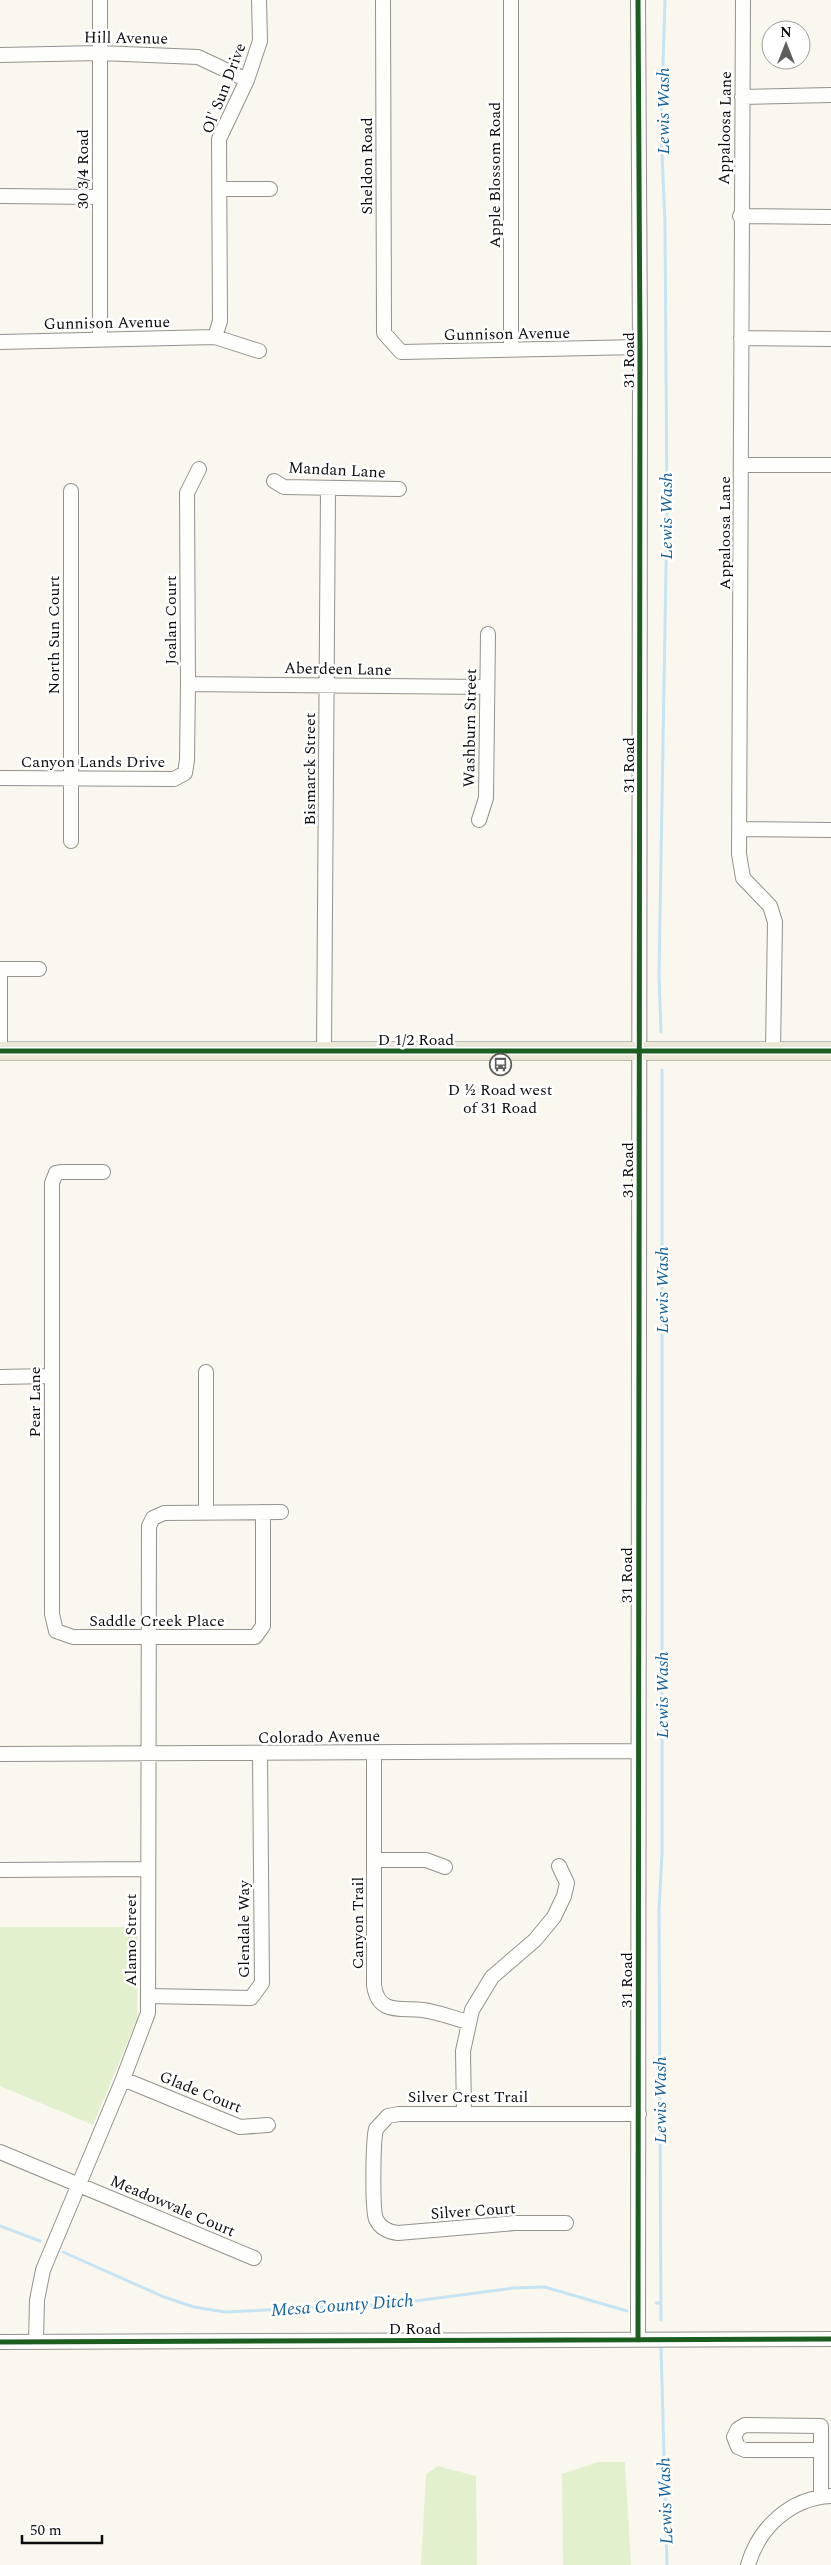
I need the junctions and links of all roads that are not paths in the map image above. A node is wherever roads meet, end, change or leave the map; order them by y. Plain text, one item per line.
1 (100, 0) edge
2 (259, 0) edge
3 (384, 0) edge
4 (511, 0) edge
5 (638, 0) edge
6 (742, 2) edge
7 (100, 53) junction
8 (0, 54) edge
9 (247, 80) junction
10 (831, 95) edge
11 (742, 97) junction
12 (221, 189) junction
13 (270, 189) dead end
14 (0, 196) edge
15 (100, 197) junction
16 (740, 216) junction
17 (831, 216) edge
18 (384, 333) joint
19 (215, 337) junction
20 (741, 338) junction
21 (100, 339) junction
22 (831, 339) edge
23 (0, 342) edge
24 (640, 347) junction
25 (511, 349) junction
26 (259, 351) dead end
27 (742, 465) junction
28 (831, 465) edge
29 (199, 470) dead end
30 (274, 481) dead end
31 (328, 488) junction
32 (399, 489) dead end
33 (71, 491) dead end
34 (488, 634) dead end
35 (188, 684) junction
36 (327, 685) junction
37 (487, 687) junction
38 (185, 773) joint
39 (0, 778) edge
40 (71, 778) junction
41 (478, 820) dead end
42 (740, 828) junction
43 (831, 830) edge
44 (71, 841) dead end
45 (0, 969) edge
46 (39, 969) dead end
47 (0, 976) edge
48 (0, 989) edge
49 (0, 1051) edge
50 (324, 1051) junction
51 (640, 1051) junction
52 (773, 1051) junction
53 (831, 1051) edge
54 (103, 1172) dead end
55 (206, 1372) dead end
56 (52, 1376) junction
57 (0, 1377) edge
58 (263, 1512) junction
59 (281, 1512) dead end
60 (206, 1513) junction
61 (56, 1631) joint
62 (148, 1638) junction
63 (638, 1751) junction
64 (374, 1753) junction
65 (0, 1754) edge
66 (148, 1754) junction
67 (260, 1754) junction
68 (375, 1860) junction
69 (559, 1866) dead end
70 (445, 1867) dead end
71 (148, 1869) junction
72 (0, 1870) edge
73 (148, 1996) junction
74 (468, 2022) junction
75 (123, 2079) junction
76 (464, 2114) junction
77 (639, 2114) junction
78 (268, 2125) dead end
79 (0, 2152) edge
80 (78, 2184) junction
81 (566, 2223) dead end
82 (384, 2229) joint
83 (254, 2258) dead end
84 (831, 2339) edge
85 (638, 2340) junction
86 (0, 2342) edge
87 (36, 2342) junction
88 (821, 2450) junction
89 (826, 2496) edge
90 (748, 2565) edge

1 - 7 street, 30 3/4 Road
2 - 9 street, Ol' Sun Drive
3 - 18 street, Sheldon Road
4 - 25 street, Apple Blossom Road
5 - 24 street, 31 Road
6 - 11 street, Appaloosa Lane
7 - 8 street, Hill Avenue
7 - 9 street, Hill Avenue
7 - 15 street, 30 3/4 Road
9 - 12 street, Ol' Sun Drive
10 - 11 street
11 - 16 street, Appaloosa Lane
12 - 13 street
12 - 19 street, Ol' Sun Drive
14 - 15 street
15 - 21 street, 30 3/4 Road
16 - 17 street
16 - 20 street, Appaloosa Lane
18 - 25 street, Gunnison Avenue
19 - 21 street, Gunnison Avenue
19 - 26 street
20 - 22 street
20 - 27 street, Appaloosa Lane
21 - 23 street, Gunnison Avenue
24 - 25 street, Gunnison Avenue
24 - 51 street, 31 Road
27 - 28 street
27 - 42 street, Appaloosa Lane
29 - 35 street, Joalan Court
30 - 31 street, Mandan Lane
31 - 32 street, Mandan Lane
31 - 36 street, Bismarck Street
33 - 40 street, North Sun Court
34 - 37 street, Washburn Street
35 - 36 street, Aberdeen Lane
35 - 38 street, Joalan Court
36 - 37 street, Aberdeen Lane
36 - 50 street, Bismarck Street
37 - 41 street, Washburn Street
38 - 40 street, Canyon Lands Drive
39 - 40 street, Canyon Lands Drive
40 - 44 street, North Sun Court
42 - 43 street
42 - 52 street, Appaloosa Lane
45 - 46 street
47 - 48 street
48 - 49 street
49 - 50 main road, D 1/2 Road
50 - 51 main road, D 1/2 Road
51 - 52 main road, D 1/2 Road
51 - 63 street, 31 Road
52 - 53 main road, D 1/2 Road
54 - 56 street, Pear Lane
55 - 60 street
56 - 57 street
56 - 61 street, Pear Lane
58 - 59 street
58 - 60 street
58 - 62 street, Saddle Creek Place
60 - 62 street, Alamo Street
61 - 62 street, Saddle Creek Place
62 - 66 street, Alamo Street
63 - 64 street, Colorado Avenue
63 - 77 street, 31 Road
64 - 67 street, Colorado Avenue
64 - 68 street, Canyon Trail
65 - 66 street, Colorado Avenue
66 - 67 street, Colorado Avenue
66 - 71 street, Alamo Street
67 - 73 street, Glendale Way
68 - 70 street
68 - 74 street, Canyon Trail
69 - 74 street
71 - 72 street
71 - 73 street, Alamo Street
73 - 75 street, Alamo Street
74 - 76 street
75 - 78 street, Glade Court
75 - 80 street, Alamo Street
76 - 77 street, Silver Crest Trail
76 - 82 street, Silver Crest Trail
77 - 85 street, 31 Road
79 - 80 street, Meadowvale Court
80 - 83 street, Meadowvale Court
80 - 87 street, Alamo Street
81 - 82 street, Silver Court
84 - 85 street, D Road
85 - 87 street, D Road
86 - 87 street, D Road
88 - 88 street
88 - 89 street
89 - 90 street

